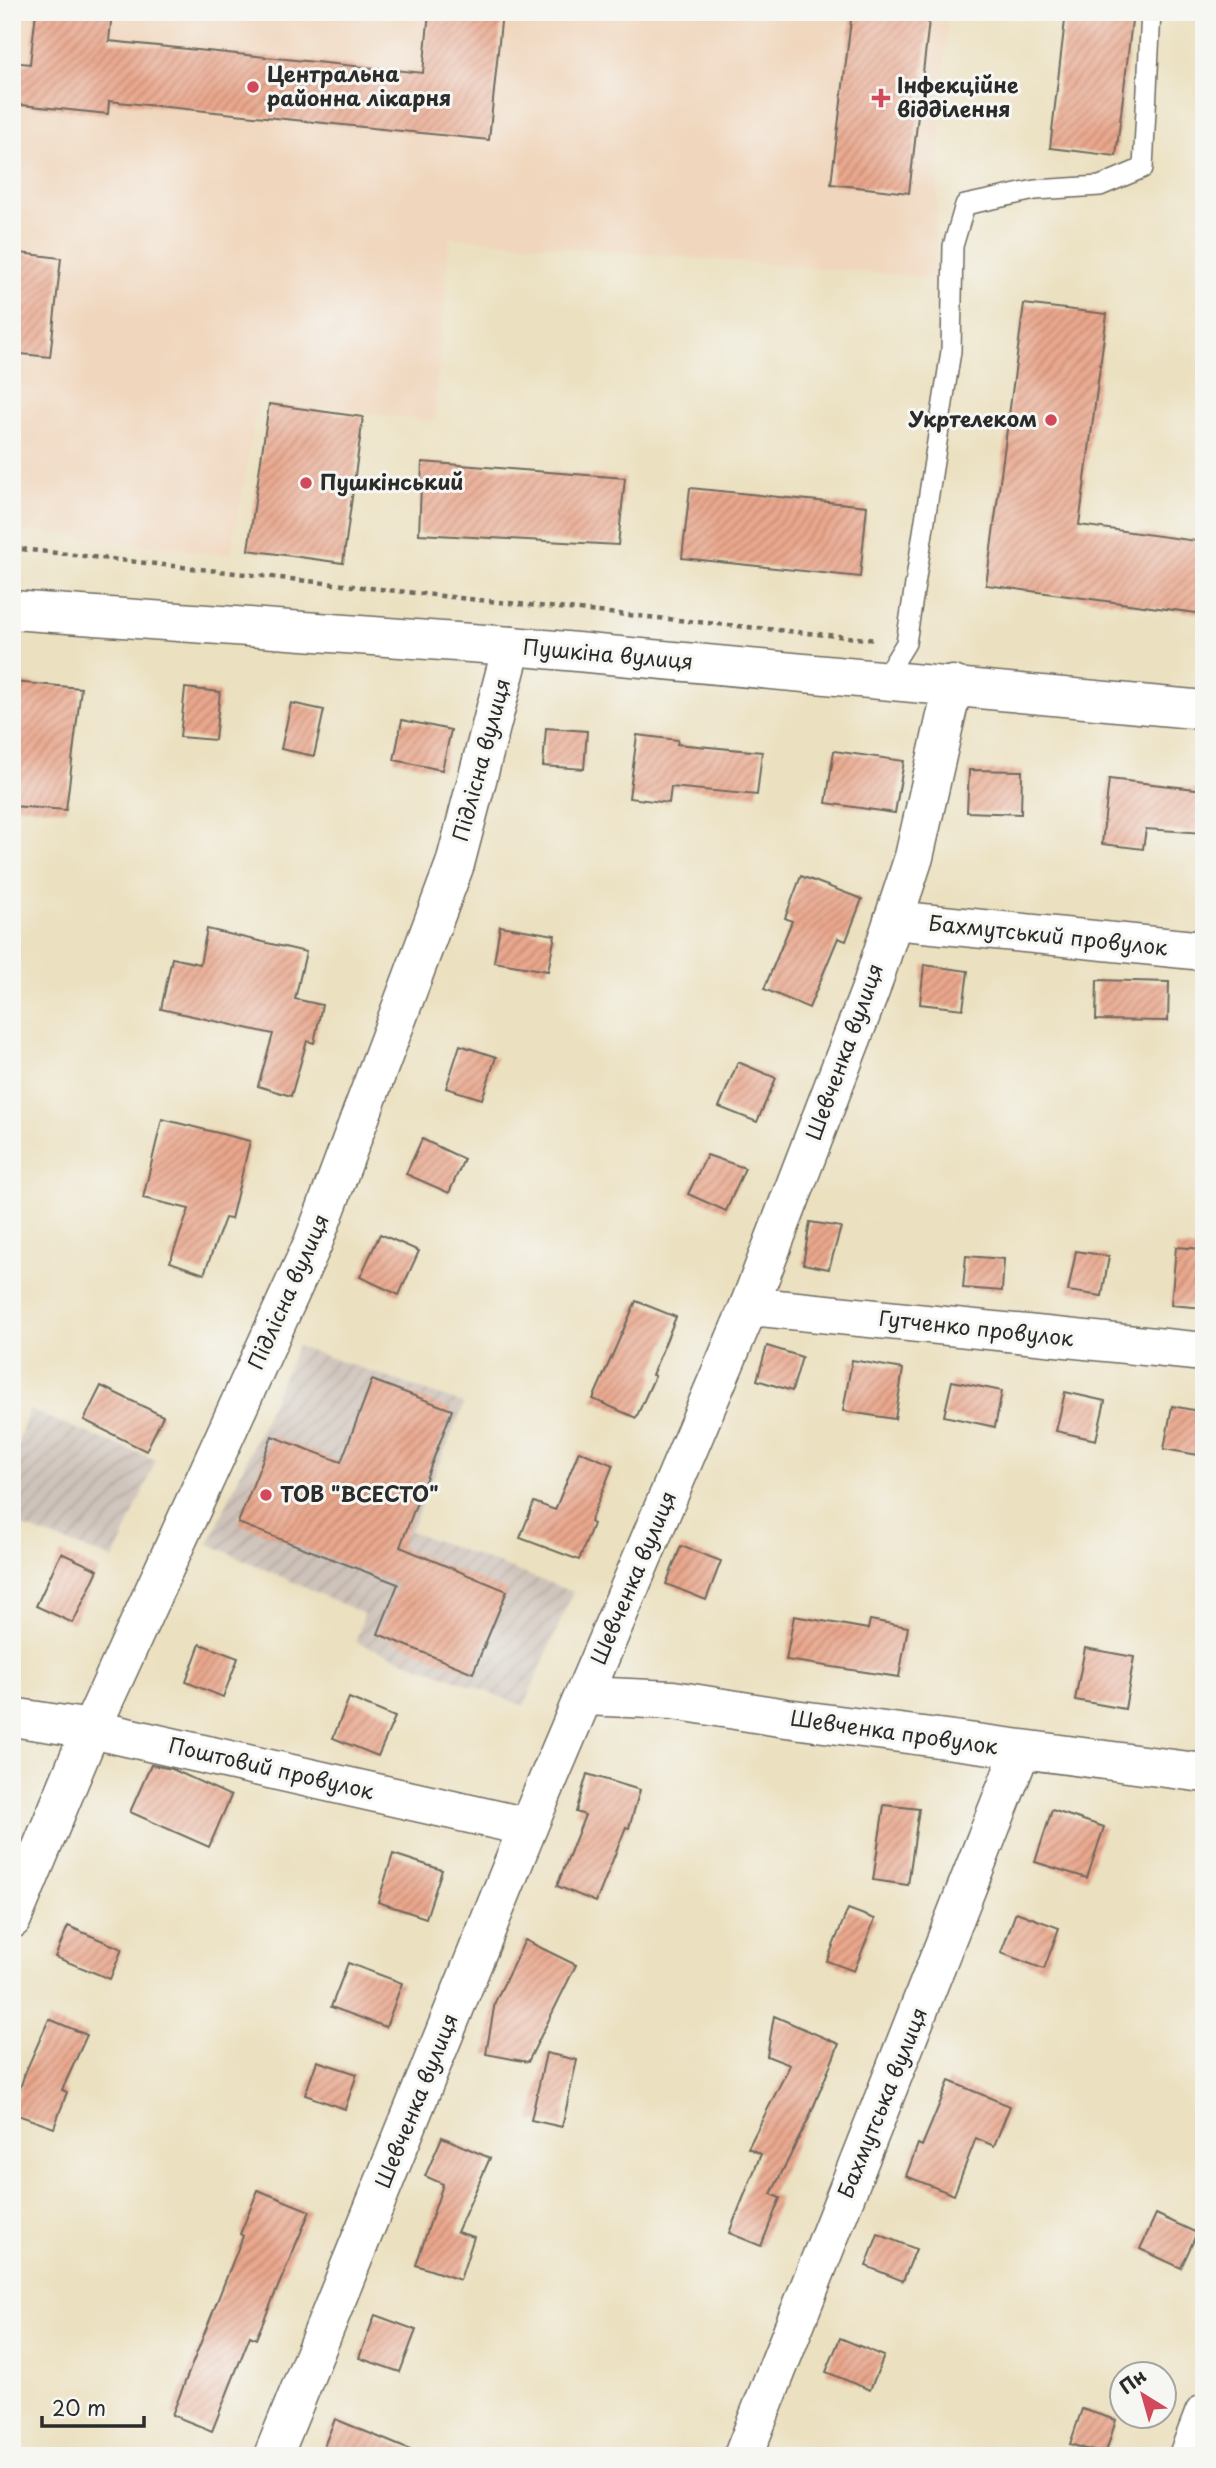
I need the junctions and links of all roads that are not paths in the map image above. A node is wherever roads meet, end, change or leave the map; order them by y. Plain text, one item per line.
1 (1151, 12) edge
2 (12, 610) edge
3 (513, 646) junction
4 (884, 679) junction
5 (953, 685) junction
6 (1204, 710) edge
7 (893, 920) junction
8 (1204, 951) edge
9 (749, 1306) junction
10 (1204, 1352) edge
11 (584, 1696) junction
12 (12, 1717) edge
13 (91, 1729) junction
14 (1021, 1750) junction
15 (1204, 1773) edge
16 (528, 1826) junction
17 (12, 1919) edge
18 (1204, 2414) edge
19 (273, 2456) edge
20 (743, 2456) edge
21 (1188, 2456) edge

1 - 4 lane
2 - 3 street, Пушкіна вулиця
3 - 4 street, Пушкіна вулиця
3 - 13 street, Підлісна вулиця
4 - 5 street, Пушкіна вулиця
5 - 6 street, Пушкіна вулиця
5 - 7 street, Шевченка вулиця
7 - 8 street, Бахмутський провулок
7 - 9 street, Шевченка вулиця
9 - 10 street, Гутченко провулок
9 - 11 street, Шевченка вулиця
11 - 14 street, Шевченка провулок
11 - 16 street, Шевченка вулиця
12 - 13 street, Поштовий провулок
13 - 16 street, Поштовий провулок
13 - 17 street, Підлісна вулиця
14 - 15 street, Шевченка провулок
14 - 20 street, Бахмутська вулиця
16 - 19 street, Шевченка вулиця
18 - 21 street

